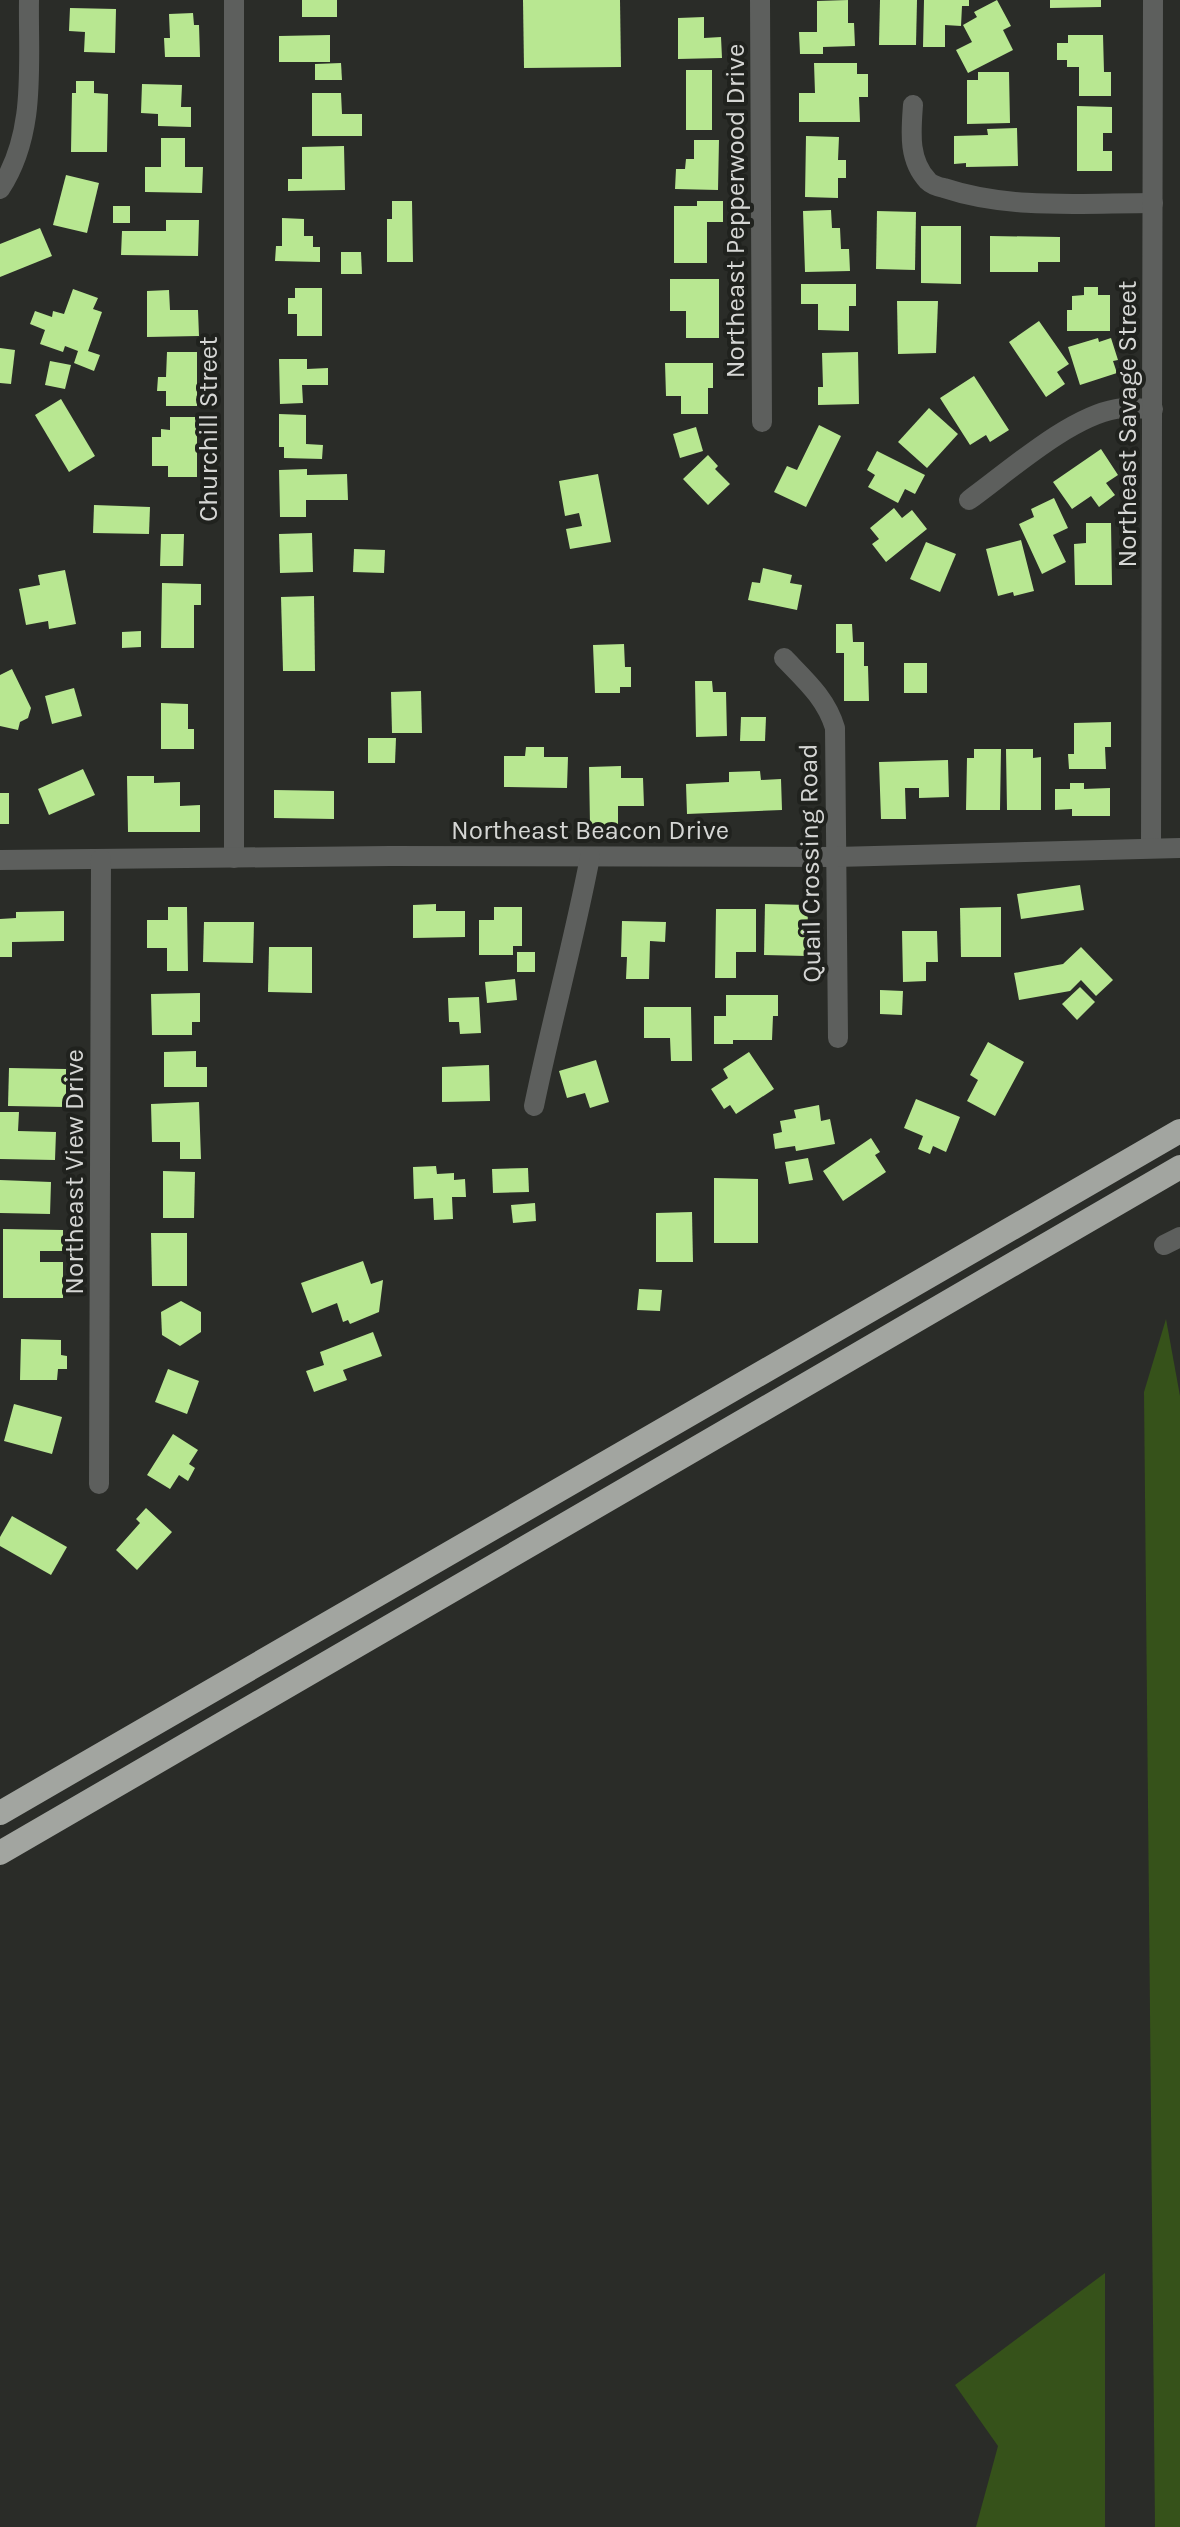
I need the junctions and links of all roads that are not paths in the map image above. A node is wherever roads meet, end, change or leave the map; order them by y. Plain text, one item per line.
1 (29, 0) edge
2 (234, 0) edge
3 (760, 0) edge
4 (1153, 0) edge
5 (913, 105) dead end
6 (0, 189) edge
7 (1153, 203) junction
8 (1153, 409) junction
9 (762, 422) dead end
10 (969, 500) dead end
11 (784, 658) dead end
12 (1151, 848) junction
13 (1180, 848) edge
14 (590, 857) junction
15 (836, 857) junction
16 (234, 858) junction
17 (101, 859) junction
18 (0, 860) edge
19 (838, 1038) dead end
20 (534, 1106) dead end
21 (1180, 1131) edge
22 (1180, 1167) edge
23 (99, 1484) dead end
24 (0, 1813) edge
25 (0, 1853) edge

1 - 6 street
2 - 16 street, Churchill Street
3 - 9 street, Northeast Pepperwood Drive
4 - 7 street, Northeast Savage Street
5 - 7 street
7 - 8 street, Northeast Savage Street
8 - 10 street
8 - 12 street, Northeast Savage Street
11 - 15 street, Quail Crossing Road
12 - 13 street, Northeast Beacon Drive
12 - 15 street, Northeast Beacon Drive
14 - 15 street, Northeast Beacon Drive
14 - 16 street, Northeast Beacon Drive
14 - 20 street
15 - 19 street, Quail Crossing Road
16 - 17 street, Northeast Beacon Drive
17 - 18 street, Northeast Beacon Drive
17 - 23 street, Northeast View Drive
21 - 24 highway
22 - 25 highway

